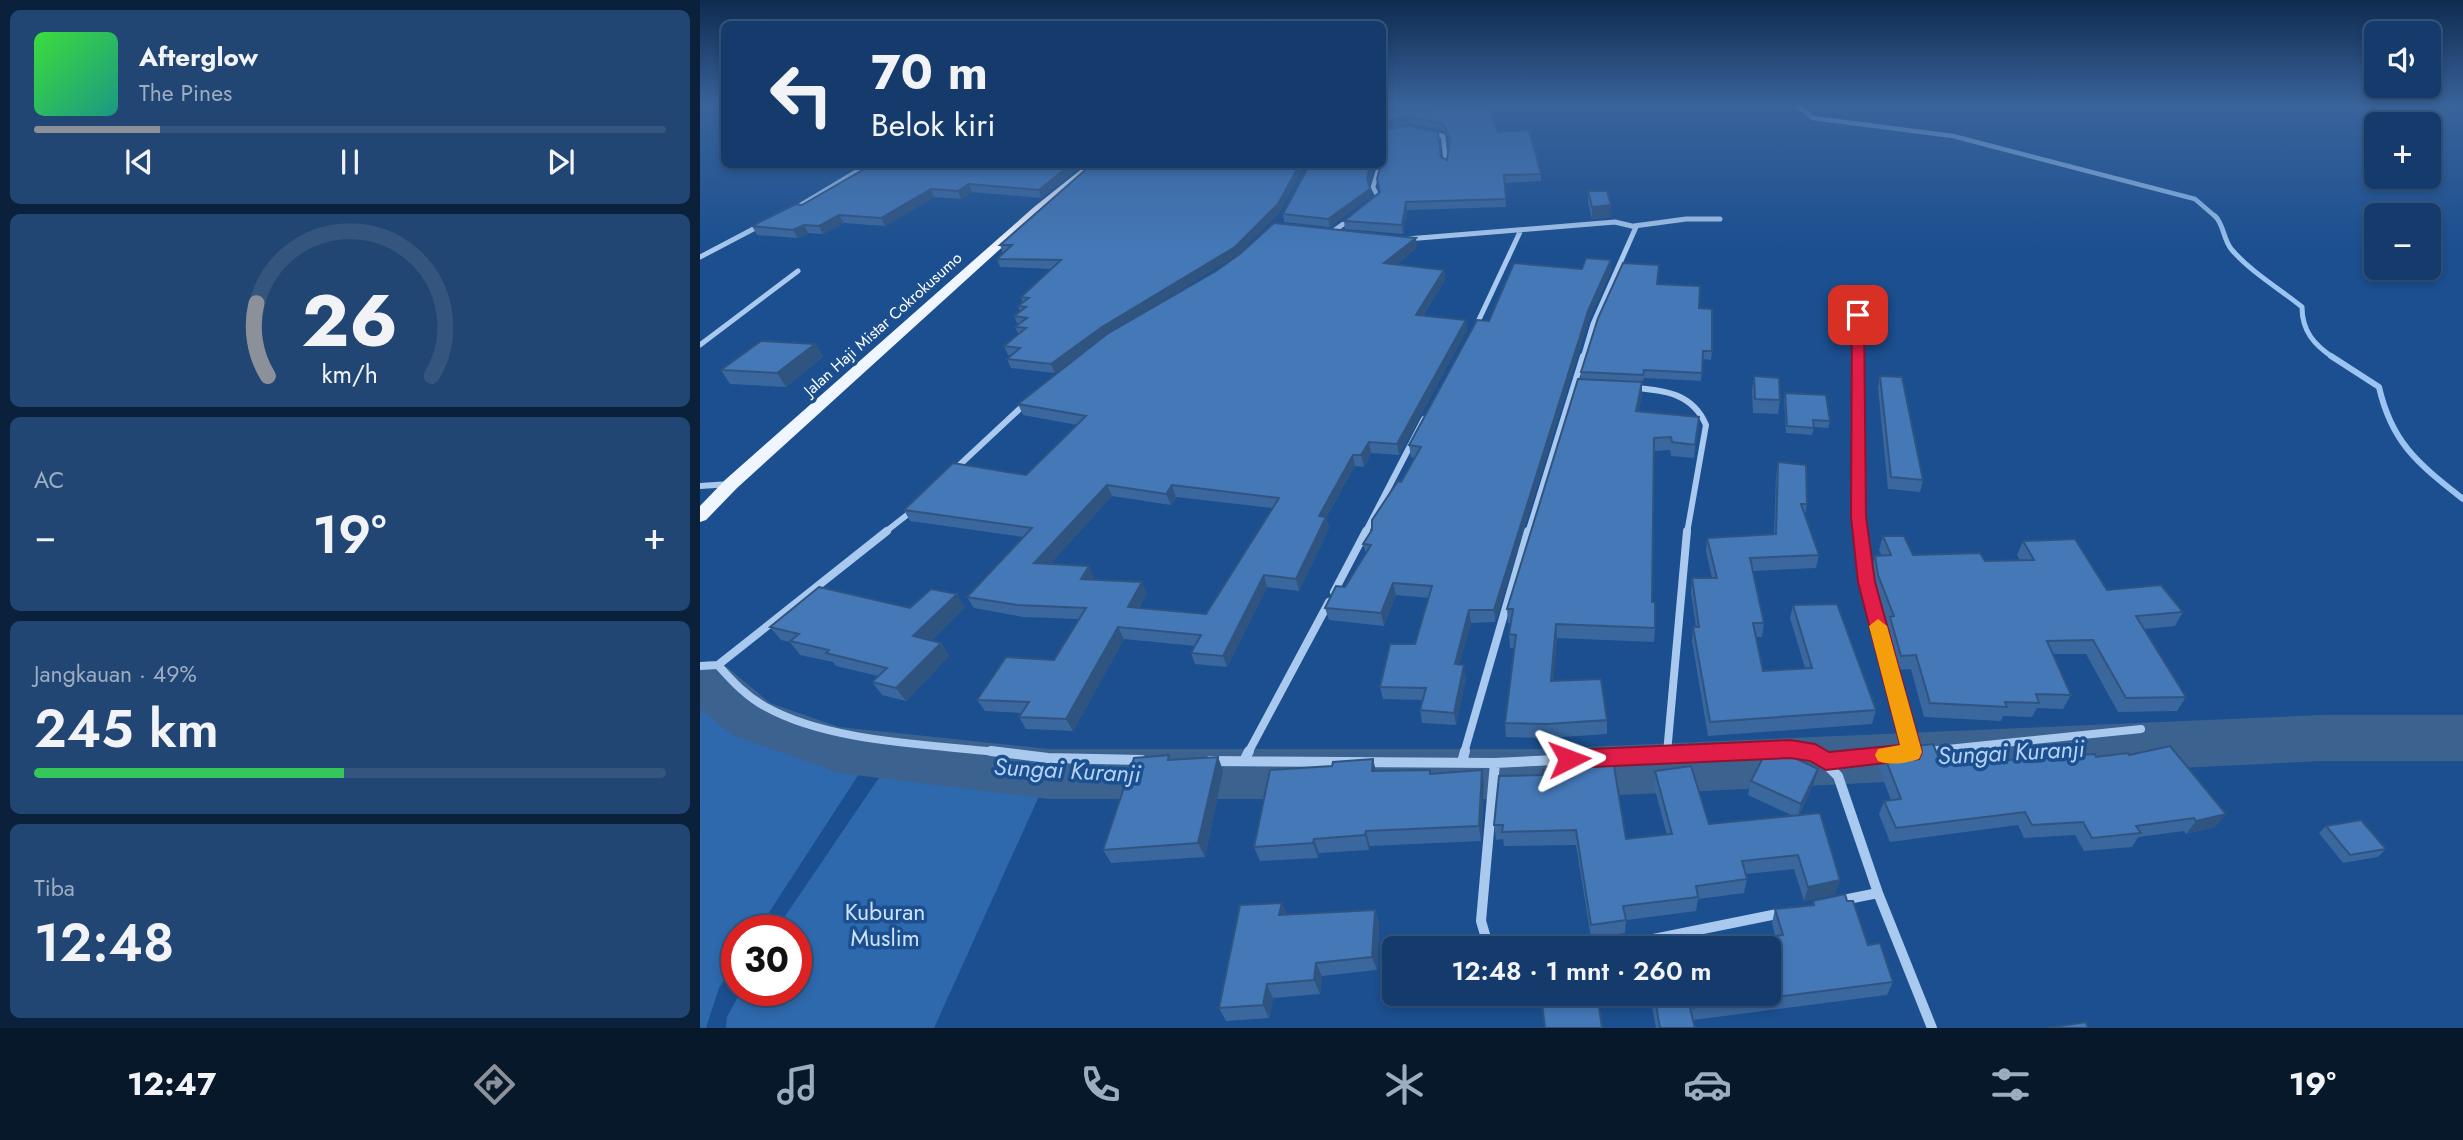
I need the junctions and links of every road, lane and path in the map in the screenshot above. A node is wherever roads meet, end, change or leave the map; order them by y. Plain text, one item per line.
1 (1445, 154) edge
2 (1446, 163) edge
3 (862, 168) edge
4 (1091, 168) edge
5 (1379, 168) edge
6 (1363, 210) edge
7 (782, 215) edge
8 (1352, 217) edge
9 (1720, 219) dead end
10 (771, 221) edge
11 (1634, 226) junction
12 (1318, 231) edge
13 (1520, 232) junction
14 (1331, 233) junction
15 (1342, 234) edge
16 (1396, 239) edge
17 (700, 257) edge
18 (798, 271) dead end
19 (1858, 315) dead end
20 (1470, 338) edge
21 (700, 345) edge
22 (1575, 386) junction
23 (1588, 386) edge
24 (1626, 388) edge
25 (1035, 396) edge
26 (1432, 408) edge
27 (950, 474) edge
28 (731, 484) junction
29 (700, 486) edge
30 (921, 504) edge
31 (700, 516) edge
32 (718, 665) junction
33 (700, 666) edge
34 (2141, 729) dead end
35 (1912, 752) junction
36 (1667, 754) junction
37 (1154, 760) edge
38 (1193, 761) edge
39 (1244, 761) junction
40 (1826, 761) junction
41 (1462, 762) junction
42 (1495, 763) junction
43 (1878, 893) junction
44 (1824, 904) edge
45 (1797, 909) edge
46 (1485, 936) edge
47 (1667, 936) edge
48 (1932, 1028) edge

1 - 2 street
3 - 7 street
4 - 28 main road, Jalan Haji Mistar Cokrokusumo
5 - 6 street
8 - 14 street
9 - 11 street
10 - 17 street
11 - 13 street
11 - 22 street
12 - 14 street
13 - 16 street
13 - 20 street
14 - 15 street
18 - 21 street
19 - 35 street
22 - 23 street
22 - 41 street
24 - 36 street
25 - 27 street
26 - 39 street
28 - 29 street
28 - 31 main road, Jalan Haji Mistar Cokrokusumo
30 - 32 street
32 - 33 street
32 - 37 street
34 - 35 street
35 - 40 street
36 - 40 street
36 - 42 street
38 - 39 street
39 - 41 street
40 - 43 street
41 - 42 street
42 - 46 street
43 - 44 street
43 - 48 street
45 - 47 street

